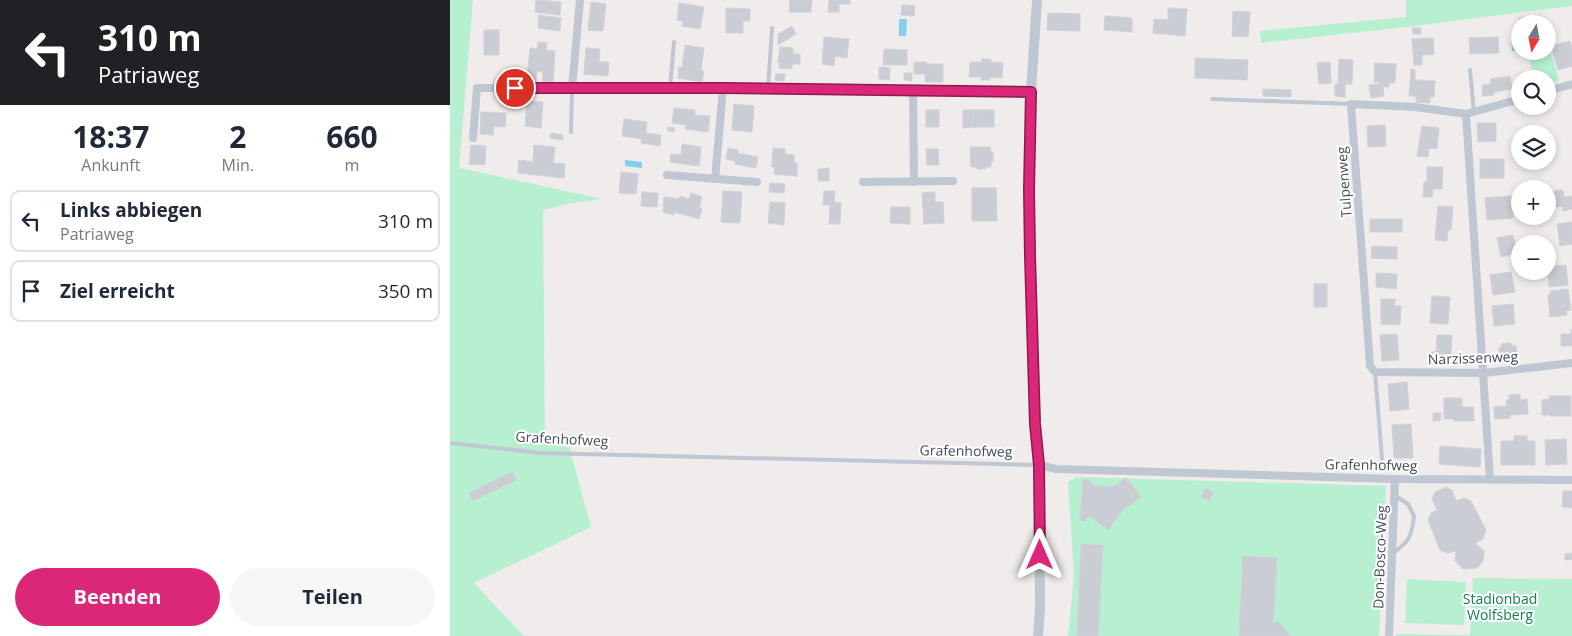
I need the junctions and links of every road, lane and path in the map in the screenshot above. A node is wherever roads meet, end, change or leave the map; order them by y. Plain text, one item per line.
1 (580, 0) edge
2 (1037, 0) edge
3 (772, 28) dead end
4 (674, 42) dead end
5 (1470, 70) dead end
6 (1572, 84) edge
7 (572, 88) junction
8 (670, 88) junction
9 (723, 88) junction
10 (768, 89) junction
11 (1556, 89) edge
12 (913, 90) junction
13 (1031, 92) junction
14 (1212, 99) dead end
15 (1511, 102) edge
16 (1351, 104) junction
17 (1470, 113) junction
18 (571, 132) dead end
19 (472, 138) dead end
20 (667, 175) dead end
21 (715, 179) junction
22 (757, 182) dead end
23 (863, 182) dead end
24 (914, 182) junction
25 (954, 182) dead end
26 (1572, 363) edge
27 (1375, 372) junction
28 (1484, 373) junction
29 (450, 443) edge
30 (1382, 459) dead end
31 (1039, 465) junction
32 (1395, 478) junction
33 (1490, 479) junction
34 (1572, 480) edge
35 (1394, 495) junction
36 (1392, 553) junction
37 (1038, 636) edge
38 (1389, 636) edge

1 - 7 street
2 - 13 street
3 - 10 lane
4 - 8 lane
5 - 17 lane
6 - 11 street
7 - 8 street
7 - 18 lane
7 - 19 street
8 - 9 street
9 - 10 street
9 - 21 street
10 - 12 street
12 - 13 street
12 - 24 street
13 - 31 street
14 - 16 lane
15 - 17 street
16 - 17 street
16 - 27 street, Tulpenweg
17 - 28 street
20 - 21 street
21 - 22 street
23 - 24 street
24 - 25 street
26 - 28 street, Narzissenweg
27 - 28 street, Narzissenweg
27 - 30 lane
28 - 33 street
29 - 31 lane, Grafenhofweg
31 - 32 street, Grafenhofweg
31 - 37 street
32 - 33 street, Grafenhofweg
32 - 35 street, Don-Bosco-Weg
33 - 34 street, Grafenhofweg
35 - 36 street, Don-Bosco-Weg
35 - 36 lane
36 - 38 street, Don-Bosco-Weg

